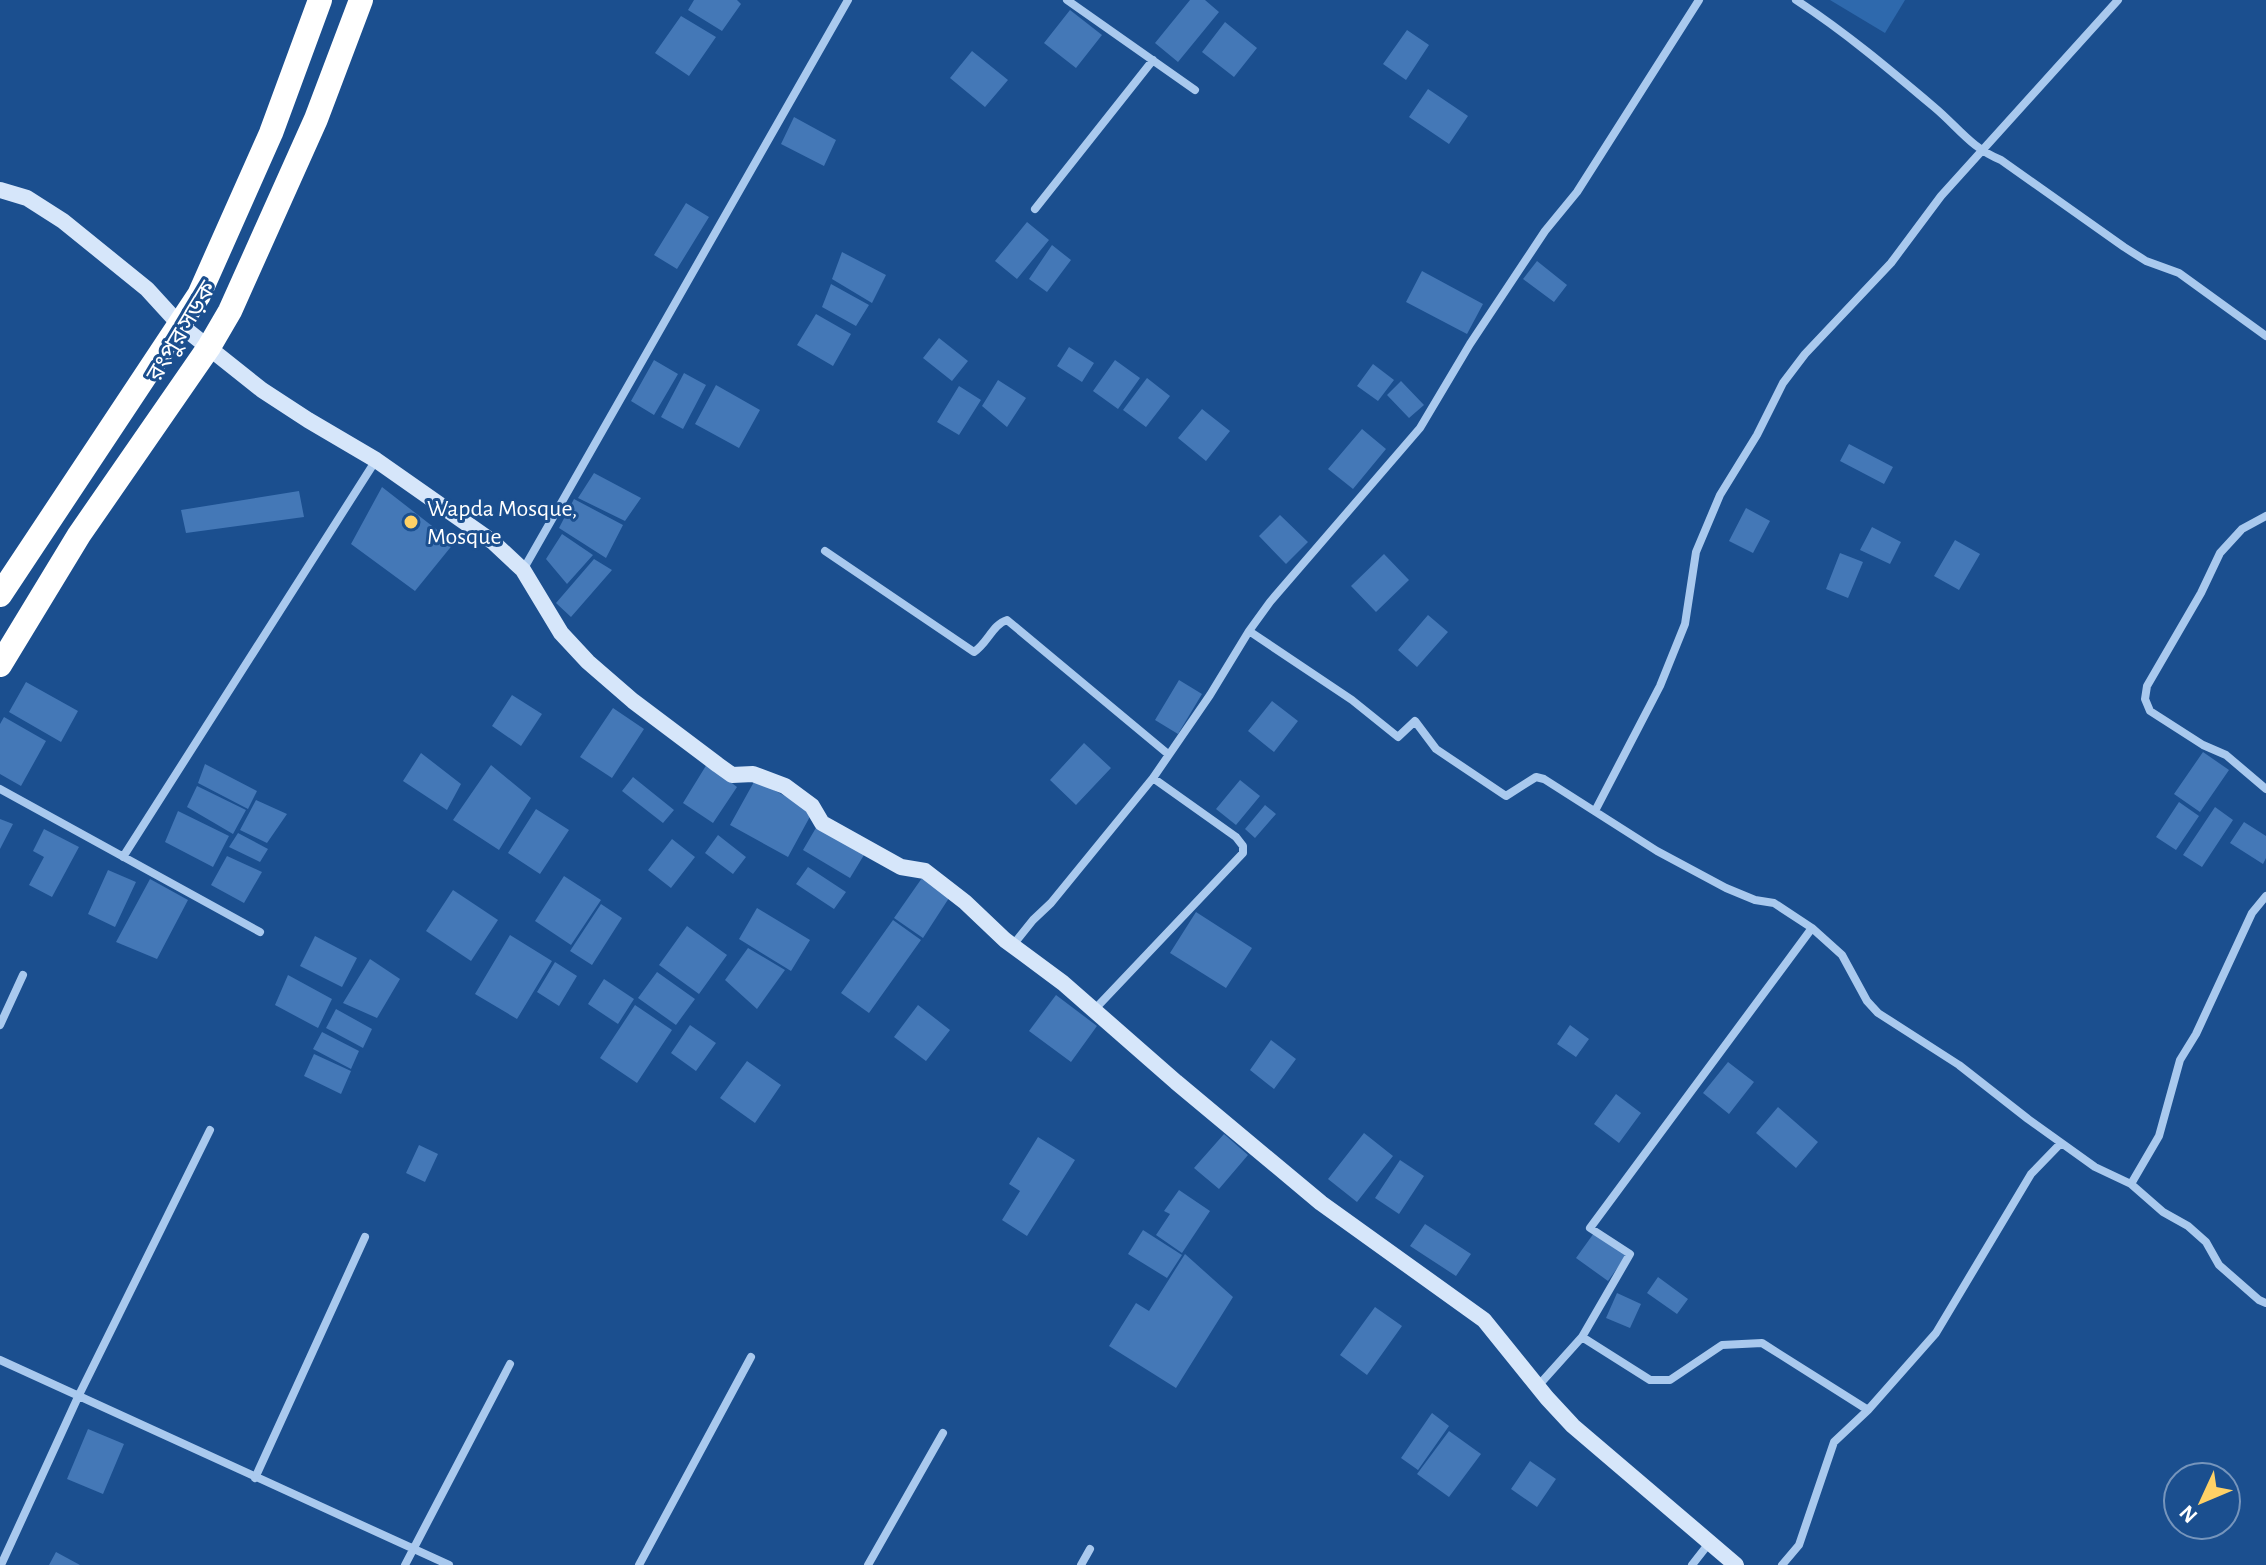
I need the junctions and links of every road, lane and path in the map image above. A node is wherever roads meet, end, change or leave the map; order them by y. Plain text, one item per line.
1 (320, 0) edge
2 (361, 0) edge
3 (848, 0) edge
4 (1067, 0) edge
5 (1699, 0) edge
6 (1796, 0) edge
7 (2118, 0) edge
8 (1153, 60) junction
9 (1195, 90) dead end
10 (1980, 152) junction
11 (0, 190) edge
12 (1035, 209) dead end
13 (179, 324) junction
14 (2266, 336) edge
15 (209, 347) junction
16 (376, 460) junction
17 (2266, 516) edge
18 (825, 551) dead end
19 (523, 570) junction
20 (0, 595) edge
21 (1249, 631) junction
22 (0, 665) edge
23 (1168, 754) junction
24 (1153, 778) junction
25 (0, 789) edge
26 (2266, 789) edge
27 (1595, 811) junction
28 (123, 857) junction
29 (2266, 896) edge
30 (1812, 928) junction
31 (260, 932) dead end
32 (1012, 945) junction
33 (23, 975) dead end
34 (1094, 1010) junction
35 (0, 1025) edge
36 (210, 1130) dead end
37 (2061, 1143) junction
38 (2131, 1184) junction
39 (365, 1237) dead end
40 (2266, 1303) edge
41 (1582, 1337) junction
42 (751, 1357) dead end
43 (0, 1360) edge
44 (510, 1364) dead end
45 (1537, 1386) junction
46 (78, 1397) junction
47 (1868, 1410) junction
48 (943, 1433) dead end
49 (255, 1478) junction
50 (1710, 1542) junction
51 (415, 1549) junction
52 (1090, 1549) dead end
53 (1, 1565) edge
54 (405, 1565) edge
55 (449, 1565) edge
56 (639, 1565) edge
57 (868, 1565) edge
58 (1081, 1565) edge
59 (1692, 1565) edge
60 (1736, 1565) edge
61 (1782, 1565) edge

1 - 13 highway, রংপুর সড়ক
2 - 15 highway, রংপুর সড়ক
3 - 19 street
4 - 8 street
5 - 21 street
6 - 10 street
7 - 10 street
8 - 9 street
8 - 12 street
10 - 14 street
10 - 27 street
11 - 13 street
13 - 15 street
13 - 20 highway, রংপুর সড়ক
15 - 16 street
15 - 22 highway, রংপুর সড়ক
16 - 19 street
16 - 28 street
17 - 26 street
18 - 23 street
19 - 32 street
21 - 23 street
21 - 27 street
23 - 24 street
24 - 32 street
24 - 34 street
25 - 28 street
27 - 30 street
28 - 31 street
29 - 38 street
30 - 37 street
30 - 41 street
32 - 34 street
33 - 35 street
34 - 45 street
36 - 46 street
37 - 38 street
37 - 47 street
38 - 40 street
39 - 49 street
41 - 45 street
41 - 47 street
42 - 56 street
43 - 46 street
44 - 51 street
45 - 50 street
46 - 49 street
46 - 53 street
47 - 61 street
48 - 57 street
49 - 51 street
50 - 59 street
50 - 60 street
51 - 54 street
51 - 55 street
52 - 58 street

